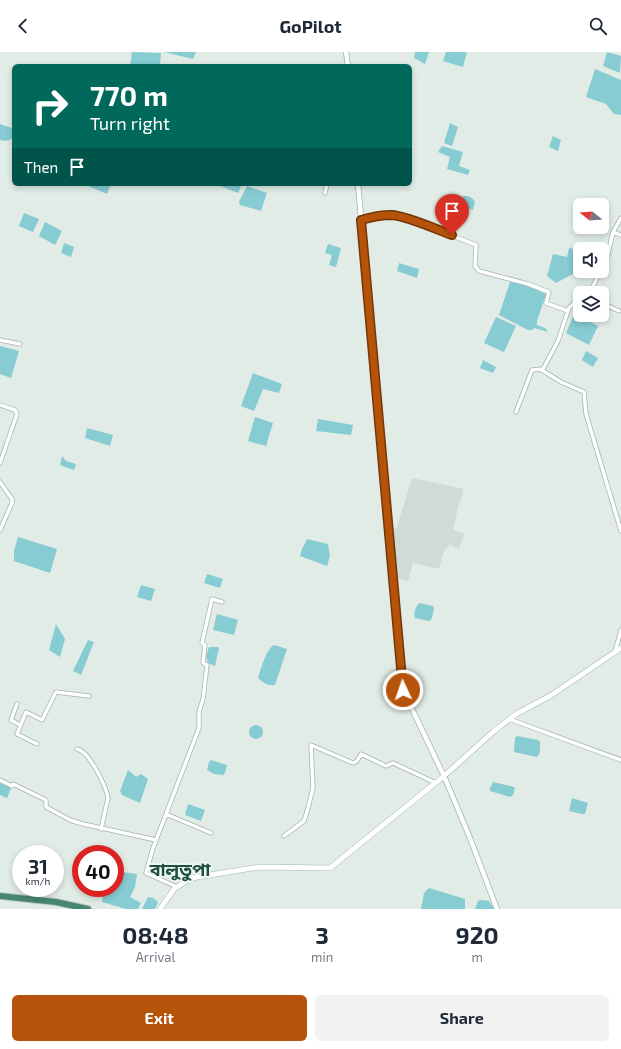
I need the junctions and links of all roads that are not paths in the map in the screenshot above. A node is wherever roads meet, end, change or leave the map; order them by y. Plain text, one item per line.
1 (346, 52) edge
2 (348, 64) edge
3 (327, 186) edge
4 (358, 186) edge
5 (326, 193) dead end
6 (621, 218) edge
7 (361, 220) junction
8 (613, 232) junction
9 (621, 235) edge
10 (609, 250) edge
11 (573, 304) edge
12 (609, 306) edge
13 (568, 311) junction
14 (619, 311) dead end
15 (0, 340) edge
16 (20, 344) dead end
17 (540, 369) junction
18 (0, 405) edge
19 (516, 412) dead end
20 (0, 463) edge
21 (0, 482) edge
22 (0, 530) edge
23 (621, 531) edge
24 (222, 602) dead end
25 (621, 630) edge
26 (621, 648) edge
27 (615, 652) junction
28 (89, 696) dead end
29 (17, 704) dead end
30 (509, 719) junction
31 (20, 725) junction
32 (37, 744) dead end
33 (77, 749) dead end
34 (621, 760) edge
35 (444, 776) junction
36 (0, 780) edge
37 (436, 783) junction
38 (166, 814) junction
39 (101, 829) junction
40 (211, 833) dead end
41 (284, 836) dead end
42 (156, 840) junction
43 (177, 887) junction
44 (0, 896) edge
45 (88, 909) edge
46 (160, 909) edge
47 (497, 909) edge

1 - 2 street
3 - 5 street
4 - 7 street
6 - 8 street
7 - 13 street
7 - 35 street
8 - 9 street
8 - 10 street
11 - 13 street
12 - 14 street
13 - 17 street
15 - 16 street
17 - 19 street
17 - 23 street
18 - 20 street
21 - 22 street
24 - 38 street
25 - 27 street
26 - 27 main road
27 - 30 main road
28 - 31 street
29 - 31 street
30 - 34 street
30 - 35 main road
31 - 32 street
33 - 39 street
35 - 37 main road
35 - 47 street
36 - 39 street
37 - 41 street
37 - 43 main road
38 - 40 street
38 - 42 street
39 - 42 street
42 - 43 street
43 - 46 main road
44 - 45 highway

